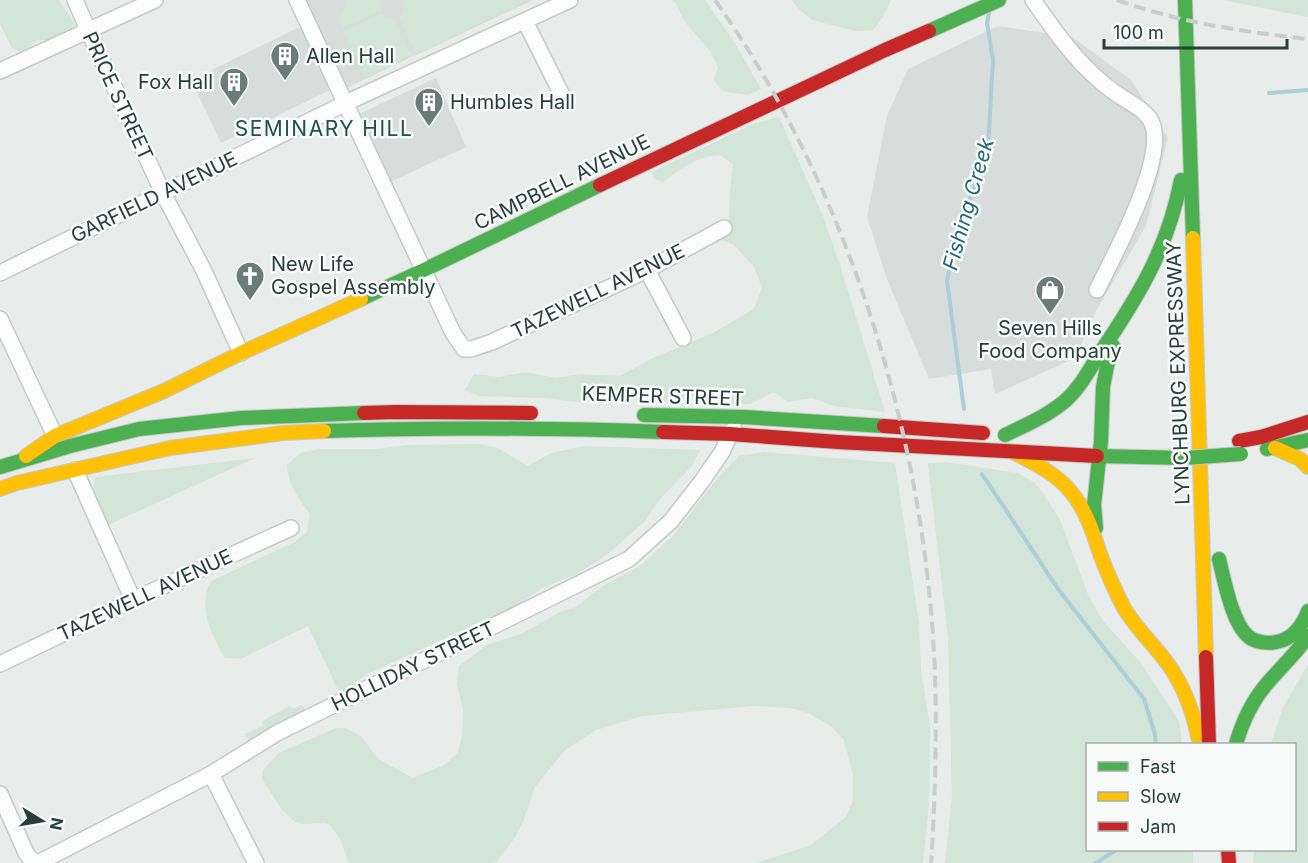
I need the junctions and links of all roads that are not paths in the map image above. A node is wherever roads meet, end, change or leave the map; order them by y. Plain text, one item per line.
1 (75, 0) edge
2 (155, 0) edge
3 (297, 0) edge
4 (570, 0) edge
5 (999, 0) edge
6 (1033, 0) edge
7 (1185, 0) edge
8 (525, 21) junction
9 (88, 30) junction
10 (0, 71) edge
11 (566, 101) dead end
12 (346, 103) junction
13 (1190, 123) junction
14 (163, 193) junction
15 (724, 228) dead end
16 (424, 270) junction
17 (647, 270) junction
18 (0, 273) edge
19 (1098, 290) dead end
20 (0, 319) edge
21 (1121, 322) junction
22 (683, 338) dead end
23 (241, 353) junction
24 (142, 400) junction
25 (549, 413) dead end
26 (632, 414) dead end
27 (744, 417) junction
28 (1308, 422) edge
29 (139, 429) junction
30 (730, 434) junction
31 (1005, 435) junction
32 (55, 436) junction
33 (1037, 437) dead end
34 (1308, 440) edge
35 (1216, 445) dead end
36 (1240, 447) junction
37 (1275, 448) junction
38 (1011, 451) junction
39 (142, 454) junction
40 (1099, 456) junction
41 (18, 461) junction
42 (0, 467) edge
43 (1308, 467) edge
44 (1216, 469) dead end
45 (75, 470) junction
46 (0, 489) edge
47 (291, 528) dead end
48 (1096, 540) junction
49 (133, 600) junction
50 (1308, 610) edge
51 (1221, 617) dead end
52 (1308, 636) edge
53 (0, 664) edge
54 (1199, 743) edge
55 (1209, 743) edge
56 (1236, 743) edge
57 (211, 774) junction
58 (0, 794) edge
59 (36, 863) edge
60 (256, 863) edge

1 - 9 street, PRICE STREET
2 - 9 street
3 - 12 street
4 - 8 street, GARFIELD AVENUE
5 - 16 main road, CAMPBELL AVENUE
6 - 19 street
7 - 13 main road, LYNCHBURG EXPRESSWAY
8 - 11 street
8 - 12 street, GARFIELD AVENUE
9 - 10 street
9 - 14 street, PRICE STREET
12 - 14 street, GARFIELD AVENUE
12 - 16 street
13 - 21 main road
13 - 55 main road, LYNCHBURG EXPRESSWAY
14 - 18 street, GARFIELD AVENUE
14 - 23 street, PRICE STREET
15 - 17 street, TAZEWELL AVENUE
16 - 17 street, TAZEWELL AVENUE
16 - 23 main road, CAMPBELL AVENUE
17 - 22 street
20 - 32 street
21 - 31 main road
21 - 40 main road
23 - 24 main road, CAMPBELL AVENUE
24 - 29 main road
24 - 32 main road, CAMPBELL AVENUE
25 - 29 main road
26 - 27 main road, KEMPER STREET
27 - 30 street, HOLLIDAY STREET
27 - 31 main road, KEMPER STREET
28 - 36 main road, KEMPER STREET
29 - 39 main road
29 - 41 main road
30 - 38 main road, KEMPER STREET
30 - 39 main road, KEMPER STREET
30 - 57 street, HOLLIDAY STREET
31 - 33 main road, KEMPER STREET
32 - 41 main road, CAMPBELL AVENUE
34 - 37 main road, KEMPER STREET
35 - 44 main road, LYNCHBURG EXPRESSWAY
36 - 37 main road, KEMPER STREET
36 - 40 main road, KEMPER STREET
37 - 43 main road
38 - 40 main road, KEMPER STREET
38 - 48 main road
39 - 45 main road
40 - 48 main road
41 - 42 main road, CAMPBELL AVENUE
45 - 46 main road
45 - 49 street
47 - 49 street, TAZEWELL AVENUE
48 - 54 main road
49 - 53 street, TAZEWELL AVENUE
50 - 51 main road
52 - 56 main road
57 - 59 street, HOLLIDAY STREET
57 - 60 street
58 - 59 street

